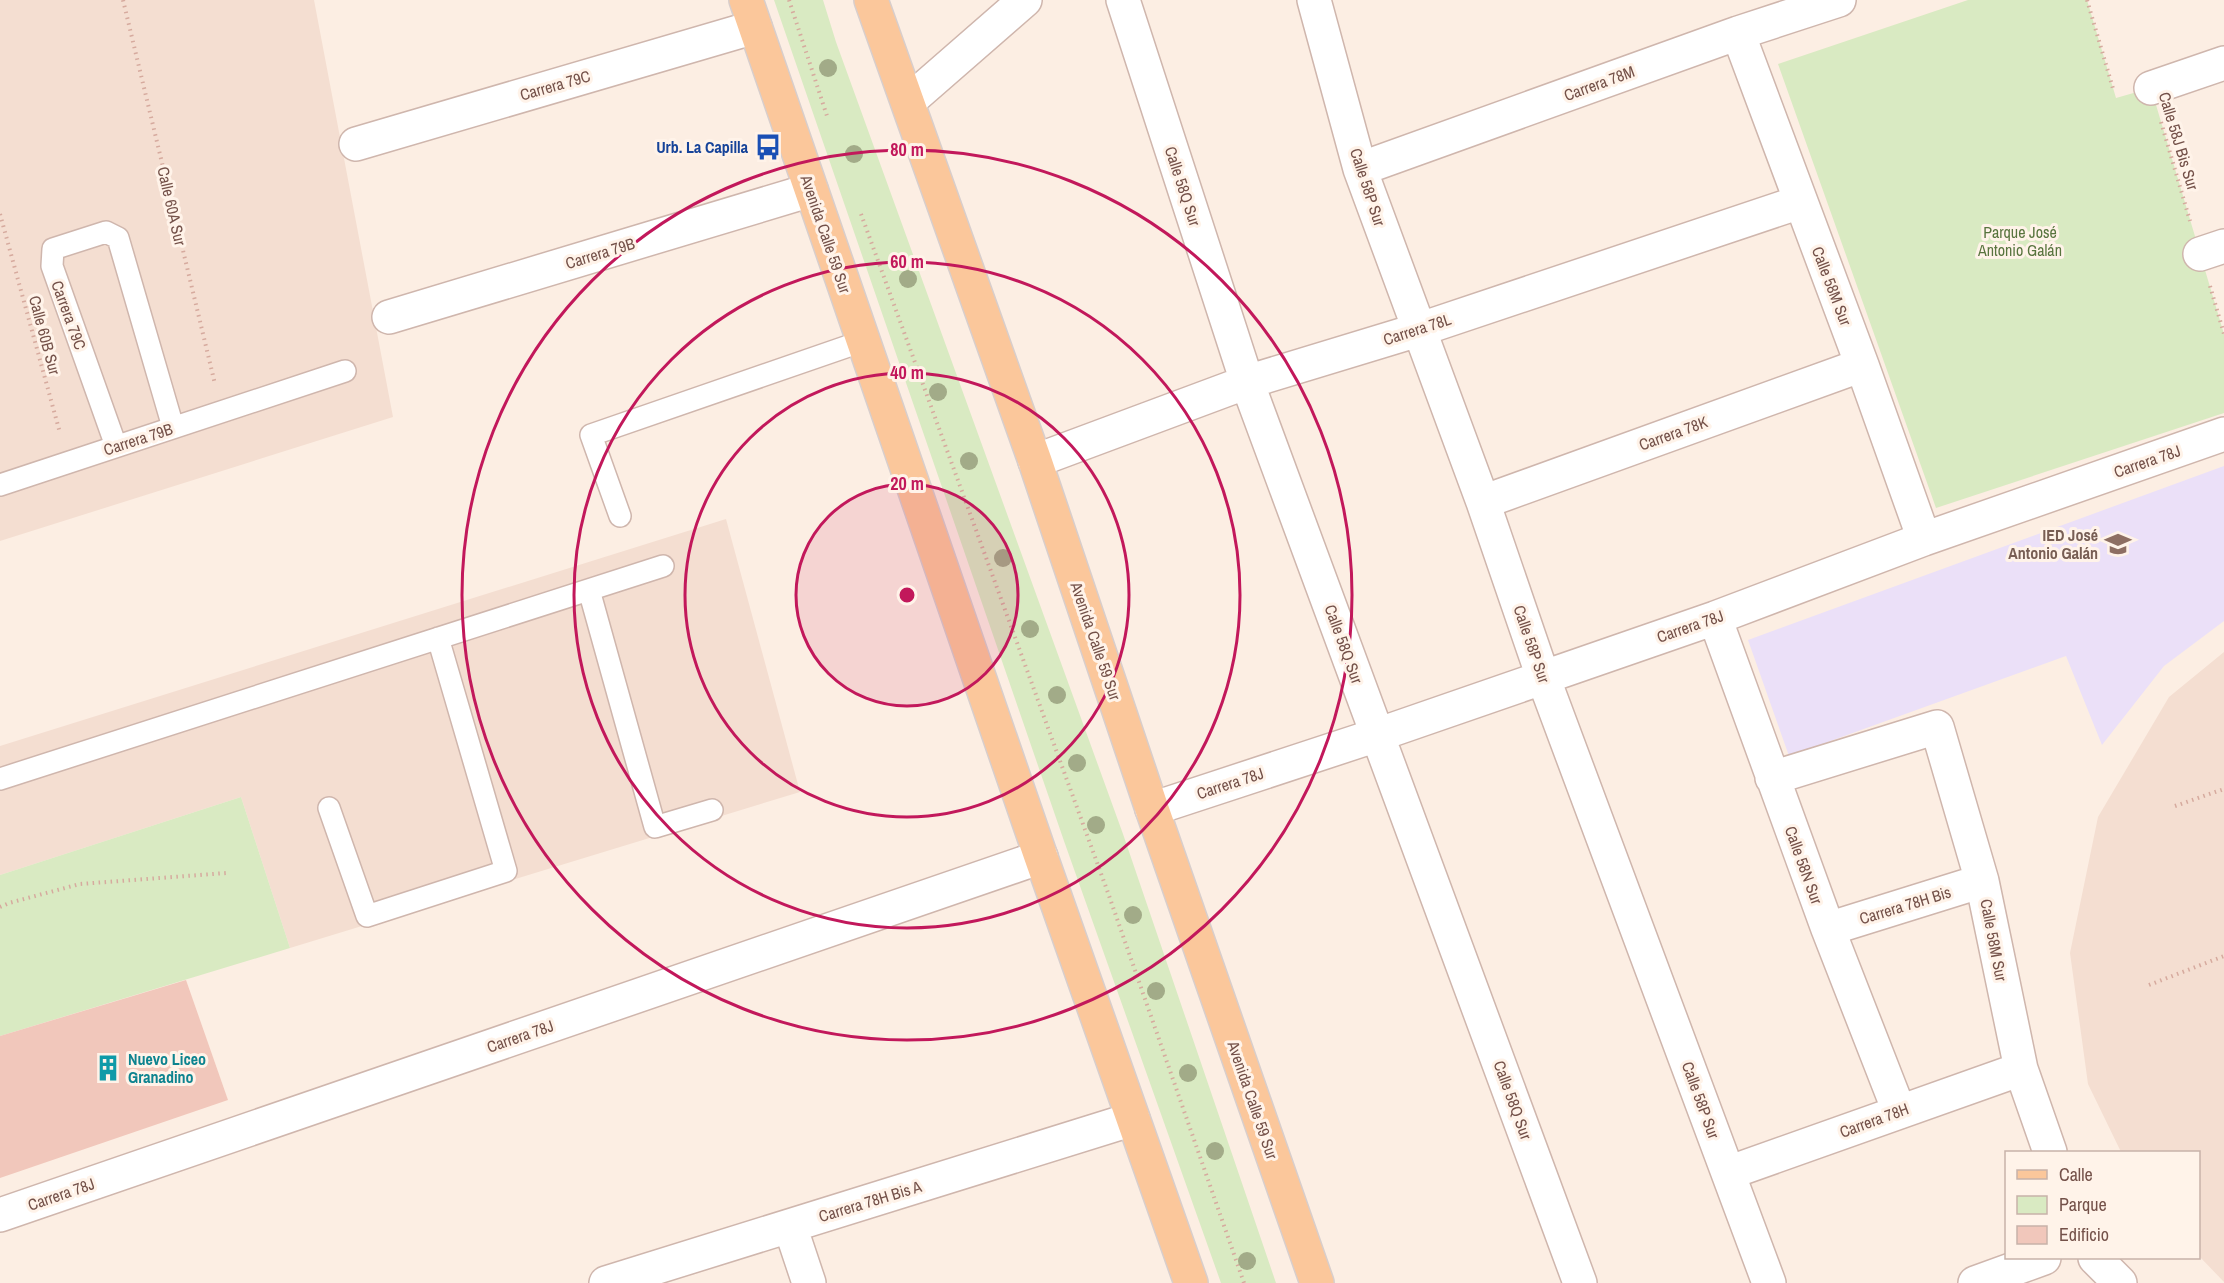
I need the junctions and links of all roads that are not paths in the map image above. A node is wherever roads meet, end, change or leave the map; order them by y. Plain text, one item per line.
1 (737, 0) edge
2 (1025, 0) edge
3 (1123, 0) edge
4 (1314, 0) edge
5 (1839, 0) edge
6 (873, 4) edge
7 (750, 13) edge
8 (1738, 33) junction
9 (2224, 63) edge
10 (2151, 88) road end
11 (908, 102) junction
12 (356, 144) dead end
13 (1360, 169) junction
14 (811, 189) junction
15 (1800, 202) junction
16 (389, 317) dead end
17 (1418, 330) junction
18 (863, 341) junction
19 (1862, 365) junction
20 (345, 371) dead end
21 (1247, 382) junction
22 (173, 427) junction
23 (2224, 434) edge
24 (116, 446) junction
25 (1035, 460) junction
26 (0, 485) edge
27 (1483, 502) junction
28 (620, 516) dead end
29 (1924, 538) junction
30 (663, 566) dead end
31 (589, 590) junction
32 (1715, 618) junction
33 (438, 638) junction
34 (1543, 677) junction
35 (1377, 735) junction
36 (1772, 778) junction
37 (0, 779) edge
38 (329, 808) dead end
39 (1152, 809) junction
40 (712, 810) dead end
41 (1041, 858) junction
42 (1982, 881) junction
43 (1828, 929) junction
44 (2021, 1069) junction
45 (1899, 1111) junction
46 (1133, 1119) junction
47 (2050, 1151) edge
48 (1728, 1173) junction
49 (0, 1215) edge
50 (790, 1226) junction
51 (2039, 1259) edge
52 (2097, 1259) edge
53 (648, 1277) edge
54 (606, 1283) edge
55 (809, 1283) edge
56 (1191, 1283) edge
57 (1317, 1283) edge
58 (1581, 1283) edge
59 (1768, 1283) edge
60 (1975, 1283) edge
61 (2120, 1283) edge

1 - 7 main road, Avenida Calle 59 Sur
2 - 11 street
3 - 21 street, Calle 58Q Sur
4 - 13 street, Calle 58P Sur
5 - 8 street, Carrera 78M
6 - 11 main road, Avenida Calle 59 Sur
7 - 12 street, Carrera 79C
7 - 14 main road, Avenida Calle 59 Sur
8 - 13 street, Carrera 78M
8 - 15 street, Calle 58M Sur
9 - 10 street
11 - 25 main road, Avenida Calle 59 Sur
13 - 17 street, Calle 58P Sur
14 - 16 street, Carrera 79B
14 - 18 main road, Avenida Calle 59 Sur
15 - 17 street, Carrera 78L
15 - 19 street, Calle 58M Sur
17 - 21 street, Carrera 78L
17 - 27 street, Calle 58P Sur
18 - 28 lane
18 - 41 main road, Avenida Calle 59 Sur
19 - 27 street, Carrera 78K
19 - 29 street, Calle 58M Sur
20 - 22 lane, Carrera 79B
21 - 25 street, Carrera 78L
21 - 35 street, Calle 58Q Sur
22 - 24 lane, Carrera 79B
22 - 24 lane, Carrera 79C
23 - 29 street, Carrera 78J
24 - 26 lane, Carrera 79B
25 - 39 main road, Avenida Calle 59 Sur
27 - 34 street, Calle 58P Sur
29 - 32 street, Carrera 78J
30 - 31 lane
31 - 33 lane
31 - 40 lane
32 - 34 street, Carrera 78J
32 - 36 street, Calle 58N Sur
33 - 37 lane
33 - 38 lane
34 - 35 street, Carrera 78J
34 - 48 street, Calle 58P Sur
35 - 39 street, Carrera 78J
35 - 58 street, Calle 58Q Sur
36 - 42 street, Calle 58M Sur
36 - 43 street, Calle 58N Sur
39 - 57 main road, Avenida Calle 59 Sur
41 - 46 main road, Avenida Calle 59 Sur
41 - 49 street, Carrera 78J
42 - 43 street, Carrera 78H Bis
42 - 44 street, Calle 58M Sur
43 - 45 street, Calle 58N Sur
44 - 45 street, Carrera 78H
44 - 47 street, Calle 58M Sur
45 - 48 street, Carrera 78H
46 - 50 street, Carrera 78H Bis A
46 - 56 main road, Avenida Calle 59 Sur
48 - 59 street, Calle 58P Sur
50 - 53 street, Carrera 78H Bis A
50 - 55 street
51 - 60 street
52 - 61 street
53 - 54 street, Carrera 78H Bis A

